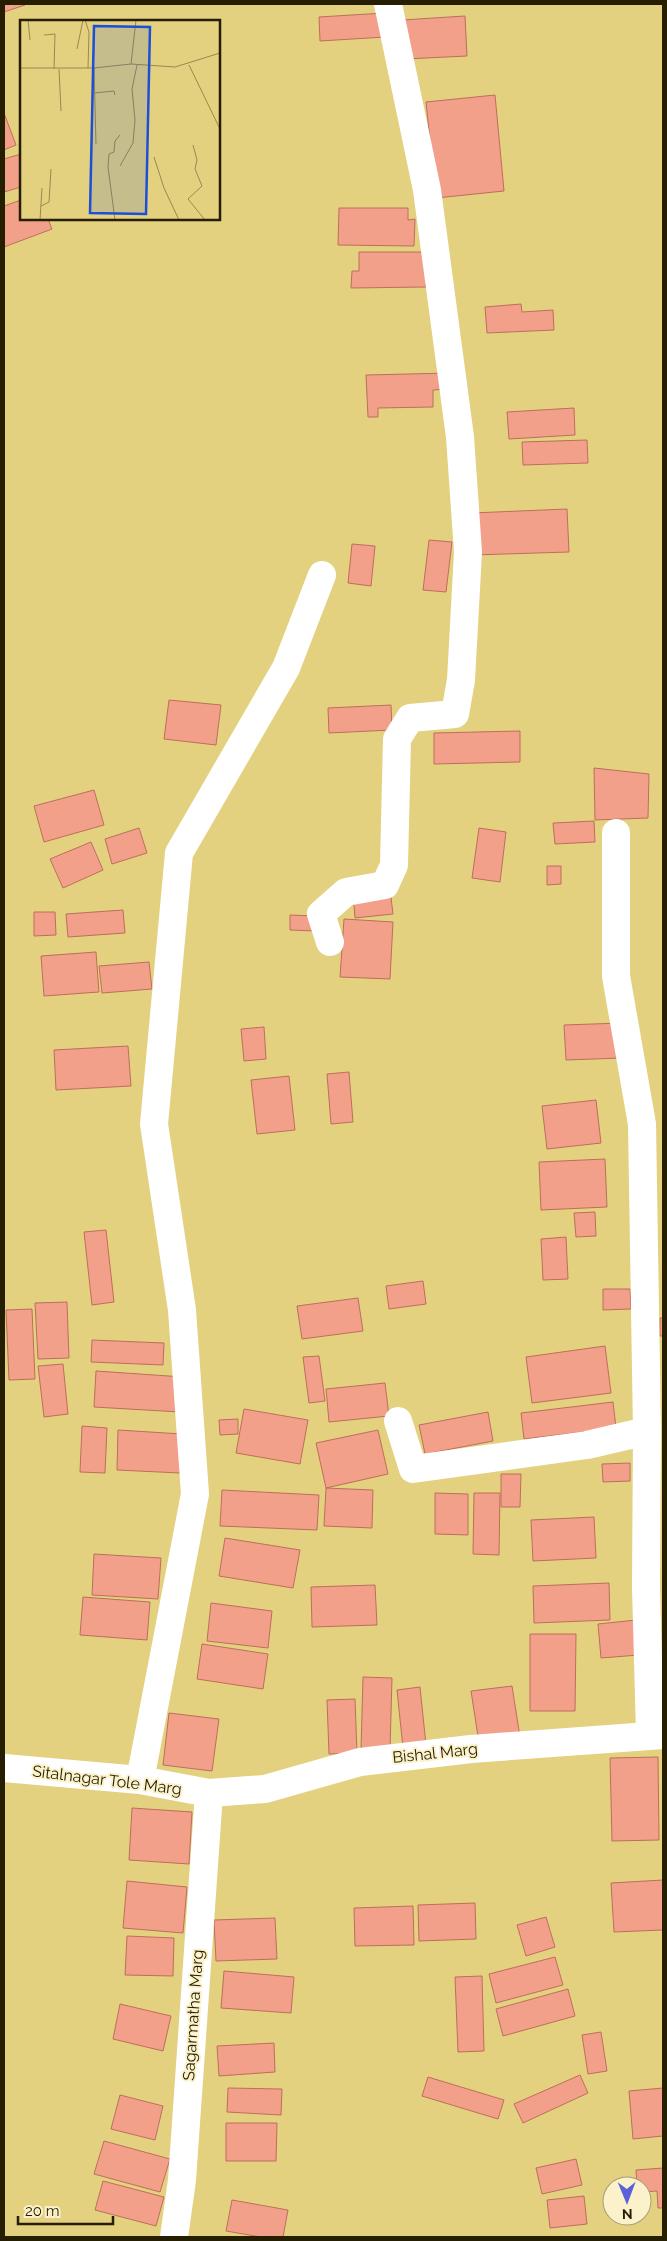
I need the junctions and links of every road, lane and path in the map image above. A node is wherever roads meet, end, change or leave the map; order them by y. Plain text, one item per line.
1 (388, 4) edge
2 (322, 575) dead end
3 (616, 833) dead end
4 (330, 942) dead end
5 (398, 1421) dead end
6 (647, 1431) junction
7 (657, 1734) edge
8 (4, 1768) edge
9 (140, 1780) junction
10 (210, 1793) junction
11 (174, 2237) edge

1 - 4 street
2 - 9 street
3 - 6 street
5 - 6 street
6 - 7 street
7 - 10 street, Bishal Marg
8 - 9 street, Sitalnagar Tole Marg
9 - 10 street, Sitalnagar Tole Marg
10 - 11 street, Sagarmatha Marg

